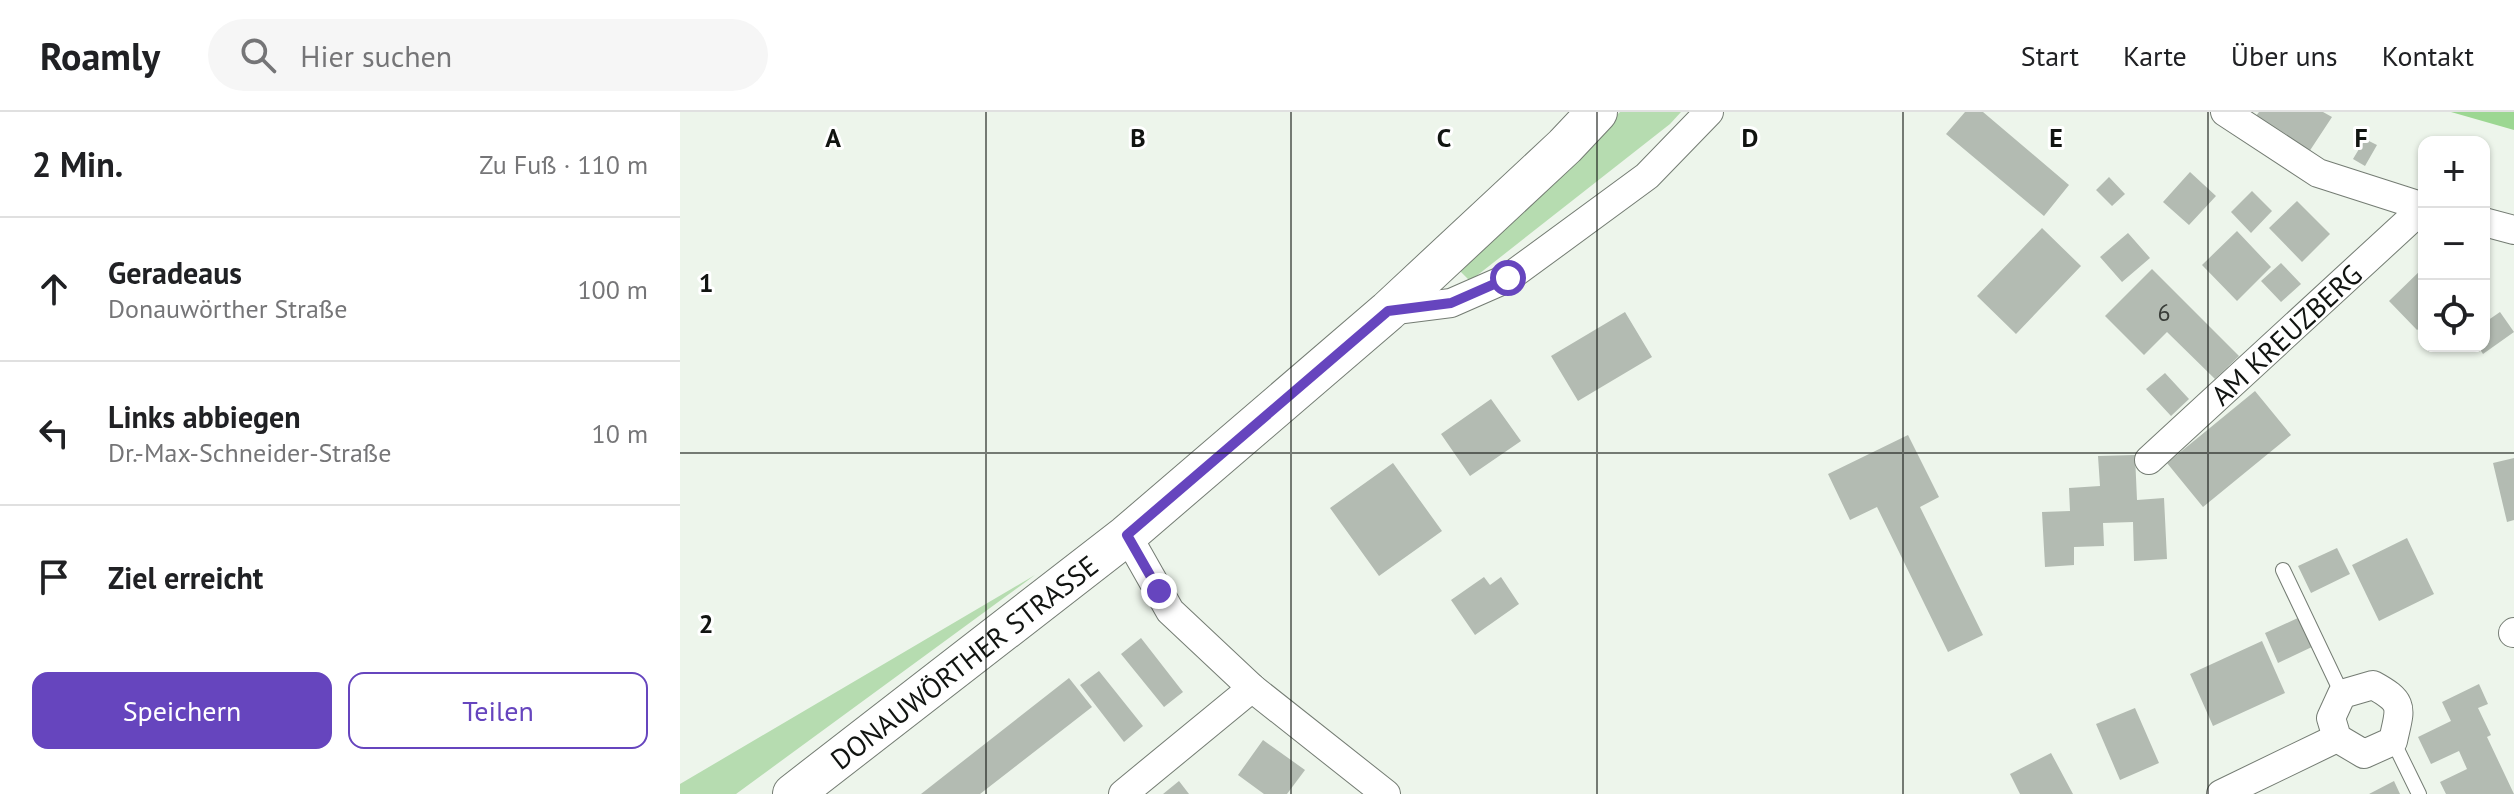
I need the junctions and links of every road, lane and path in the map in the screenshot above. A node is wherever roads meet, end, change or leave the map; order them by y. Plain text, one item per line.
1 (1597, 112) edge
2 (1709, 112) edge
3 (2225, 112) edge
4 (2490, 224) edge
5 (2514, 230) edge
6 (1388, 311) junction
7 (2149, 460) dead end
8 (1127, 535) junction
9 (2283, 570) dead end
10 (1252, 688) junction
11 (2342, 694) junction
12 (2337, 738) junction
13 (2393, 741) junction
14 (793, 794) edge
15 (1123, 794) edge
16 (1386, 794) edge
17 (2221, 794) edge
18 (2419, 794) edge

1 - 6 main road, DONAUWÖRTHER STRASSE
2 - 6 street
3 - 7 street, AM KREUZBERG
4 - 5 street
6 - 8 main road, DONAUWÖRTHER STRASSE
8 - 10 street
8 - 14 main road, DONAUWÖRTHER STRASSE
9 - 11 lane
10 - 15 street
10 - 16 street
11 - 12 street
11 - 13 street
12 - 13 street
12 - 17 street
13 - 18 lane

